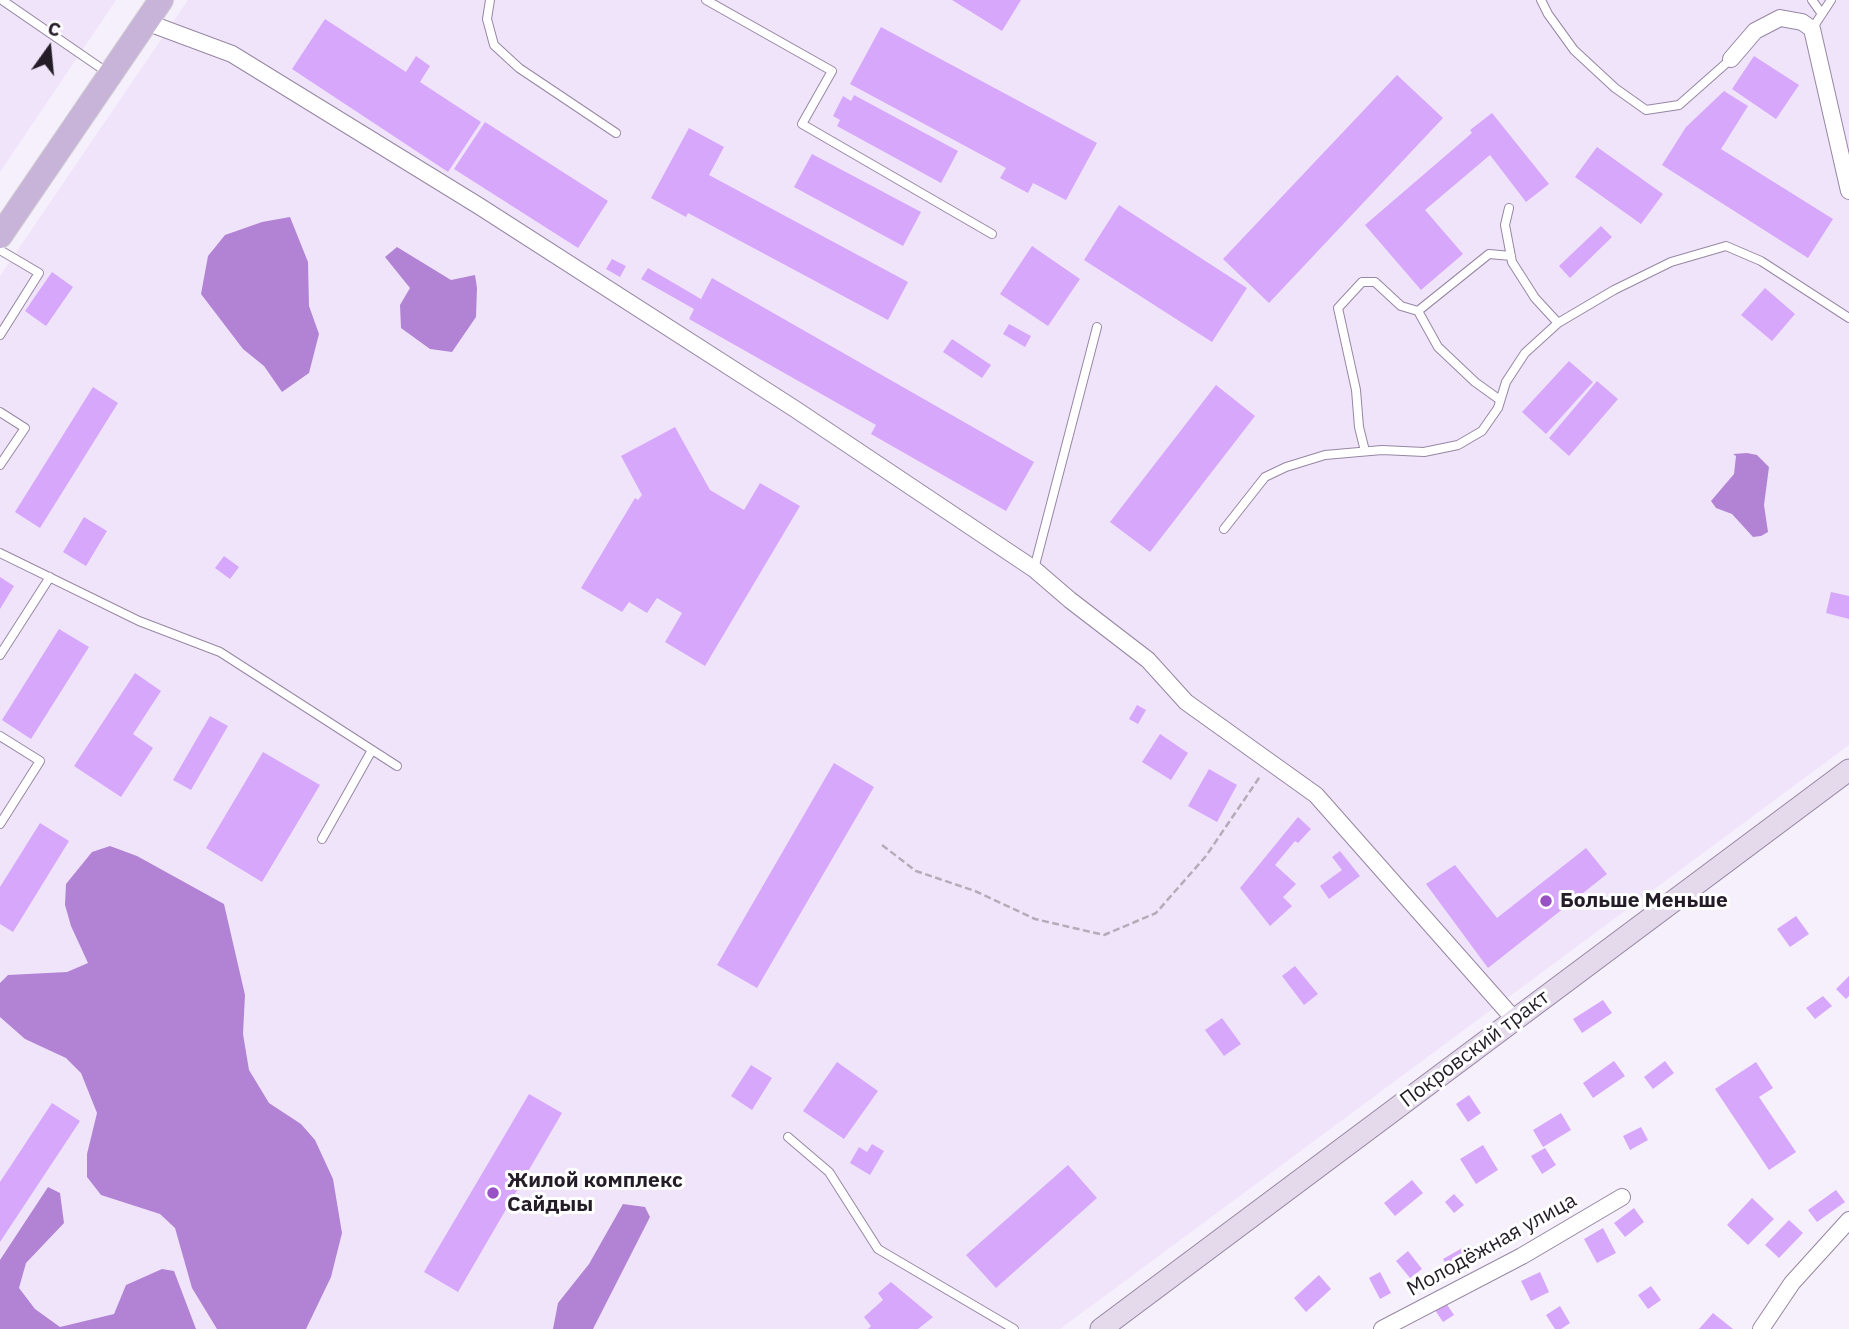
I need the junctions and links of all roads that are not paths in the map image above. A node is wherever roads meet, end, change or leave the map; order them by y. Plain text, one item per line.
1 (2, 0) edge
2 (161, 0) edge
3 (490, 0) edge
4 (706, 0) edge
5 (1541, 0) edge
6 (1812, 0) edge
7 (1831, 0) edge
8 (1822, 14) junction
9 (146, 22) junction
10 (1812, 29) junction
11 (1731, 59) joint
12 (110, 74) junction
13 (616, 133) dead end
14 (1849, 191) edge
15 (1509, 208) dead end
16 (992, 234) dead end
17 (0, 236) edge
18 (0, 250) edge
19 (1511, 256) junction
20 (1418, 311) junction
21 (1849, 318) edge
22 (1558, 323) junction
23 (1097, 327) dead end
24 (0, 335) edge
25 (1500, 400) junction
26 (0, 412) edge
27 (1365, 451) junction
28 (0, 466) edge
29 (1224, 529) dead end
30 (0, 553) edge
31 (1034, 569) junction
32 (50, 577) junction
33 (0, 655) edge
34 (0, 736) edge
35 (372, 750) junction
36 (397, 766) dead end
37 (1849, 770) edge
38 (0, 824) edge
39 (322, 839) dead end
40 (1514, 1019) junction
41 (788, 1137) dead end
42 (1622, 1197) dead end
43 (1849, 1220) edge
44 (1014, 1329) edge
45 (1101, 1329) edge
46 (1382, 1329) edge
47 (1761, 1329) edge

1 - 12 lane
2 - 9 main road
3 - 13 lane
4 - 16 lane
5 - 11 lane
6 - 8 lane
7 - 8 lane
8 - 10 lane
9 - 12 main road
9 - 31 street
10 - 11 street
10 - 14 street
12 - 17 main road
15 - 19 lane
18 - 24 lane
19 - 20 lane
19 - 22 lane
20 - 25 lane
20 - 27 lane
21 - 22 lane
22 - 25 lane
23 - 31 lane
25 - 27 lane
26 - 28 lane
27 - 29 lane
30 - 32 lane
31 - 40 street
32 - 33 lane
32 - 35 lane
34 - 38 lane
35 - 36 lane
35 - 39 lane
37 - 40 main road, Покровский тракт
40 - 45 main road, Покровский тракт
41 - 44 lane
42 - 46 street, Молодёжная улица
43 - 47 street

